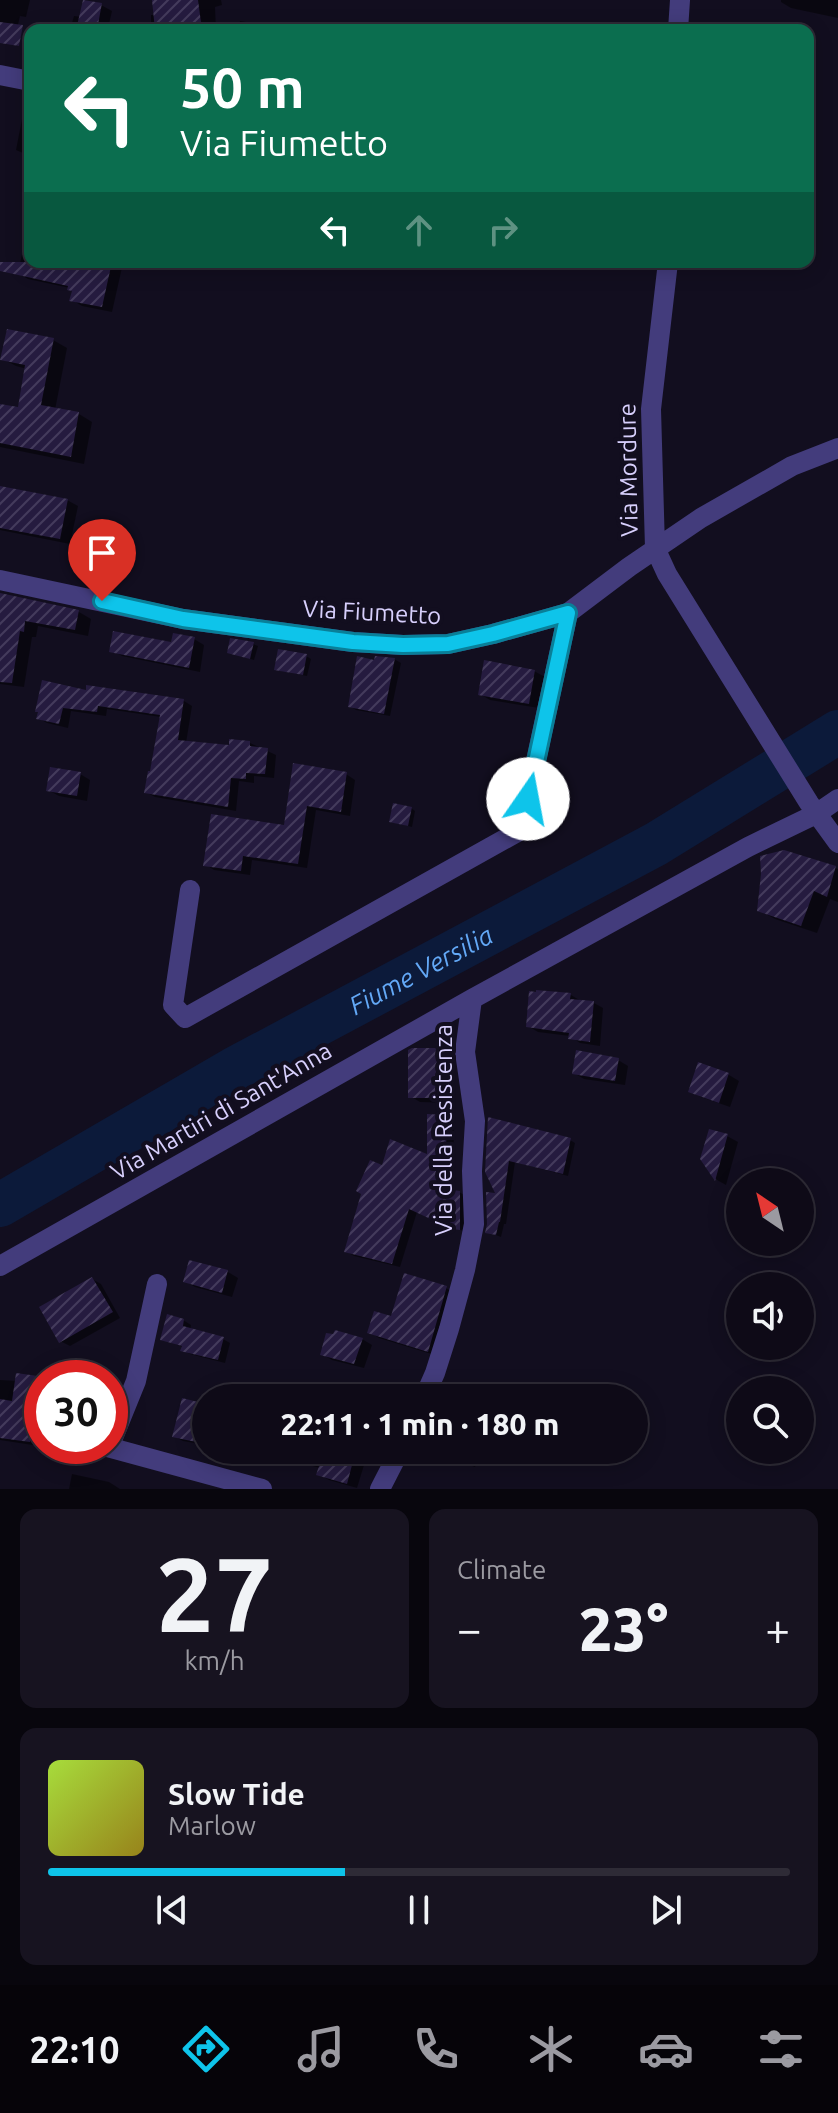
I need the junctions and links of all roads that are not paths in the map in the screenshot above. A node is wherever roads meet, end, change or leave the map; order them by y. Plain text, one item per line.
1 (680, 0) edge
2 (678, 24) edge
3 (0, 75) edge
4 (24, 80) edge
5 (667, 268) edge
6 (838, 448) edge
7 (655, 548) junction
8 (0, 580) edge
9 (568, 613) junction
10 (838, 799) edge
11 (812, 808) junction
12 (838, 843) edge
13 (190, 890) dead end
14 (472, 999) junction
15 (0, 1266) edge
16 (157, 1284) dead end
17 (430, 1384) edge
18 (128, 1400) edge
19 (128, 1452) edge
20 (393, 1464) edge
21 (262, 1489) edge
22 (380, 1489) edge

1 - 2 street
3 - 4 street
5 - 7 street, Via Mordure
6 - 7 street, Via Fiumetto
7 - 9 street, Via Fiumetto
7 - 11 street, Via Mordure
8 - 9 street, Via Fiumetto
9 - 13 street
10 - 11 street, Via Martiri di Sant'Anna
11 - 12 street
11 - 14 street, Via Martiri di Sant'Anna
14 - 15 street, Via Martiri di Sant'Anna
14 - 17 street, Via della Resistenza
16 - 18 street
19 - 21 street
20 - 22 street

